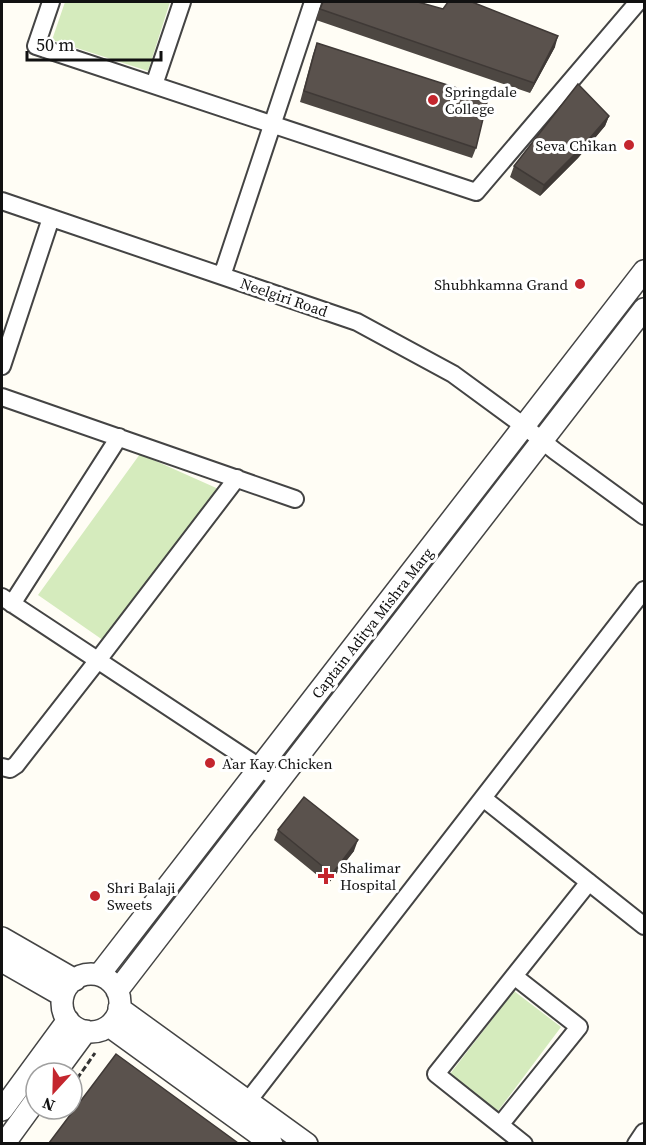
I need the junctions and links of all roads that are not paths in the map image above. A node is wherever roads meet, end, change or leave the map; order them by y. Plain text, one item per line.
1 (51, 2) edge
2 (182, 2) edge
3 (313, 2) edge
4 (638, 2) edge
5 (154, 85) junction
6 (272, 123) junction
7 (2, 201) edge
8 (51, 218) junction
9 (645, 271) edge
10 (222, 276) junction
11 (645, 309) edge
12 (2, 366) edge
13 (2, 397) edge
14 (524, 426) junction
15 (119, 437) junction
16 (542, 441) junction
17 (237, 478) junction
18 (295, 499) dead end
19 (645, 516) edge
20 (645, 590) edge
21 (7, 600) edge
22 (98, 660) junction
23 (2, 766) edge
24 (260, 767) junction
25 (279, 780) junction
26 (483, 798) junction
27 (589, 882) junction
28 (645, 926) edge
29 (2, 938) edge
30 (2, 961) edge
31 (99, 975) junction
32 (514, 976) junction
33 (69, 988) junction
34 (115, 1008) junction
35 (77, 1026) junction
36 (61, 1061) edge
37 (248, 1101) junction
38 (2, 1110) edge
39 (24, 1116) edge
40 (500, 1125) junction
41 (645, 1132) edge
42 (4, 1143) edge
43 (272, 1143) edge
44 (307, 1143) edge
45 (524, 1143) edge
46 (636, 1143) edge

1 - 5 street
2 - 5 street
3 - 6 street
4 - 6 street
5 - 6 street
6 - 10 street
7 - 8 street, Neelgiri Road
8 - 10 street, Neelgiri Road
8 - 12 street
9 - 14 street, Captain Aditya Mishra Marg
10 - 14 street, Neelgiri Road
11 - 16 street, Captain Aditya Mishra Marg
13 - 15 street
14 - 16 street, Neelgiri Road
14 - 24 street, Captain Aditya Mishra Marg
15 - 17 street
15 - 21 street
16 - 19 street, Neelgiri Road
16 - 25 street, Captain Aditya Mishra Marg
17 - 18 street
17 - 22 street
20 - 26 street
21 - 22 street
22 - 23 street
22 - 24 street
24 - 25 street
24 - 31 street, Captain Aditya Mishra Marg
25 - 34 street, Captain Aditya Mishra Marg
26 - 27 street
26 - 37 street
27 - 28 street
27 - 32 street
29 - 33 street
30 - 33 street
31 - 33 street
31 - 34 street
32 - 40 street
32 - 40 street
33 - 35 street
34 - 35 street
34 - 37 street
34 - 43 street
35 - 36 street
35 - 38 street
37 - 44 street
39 - 42 street
40 - 45 street
41 - 46 street

